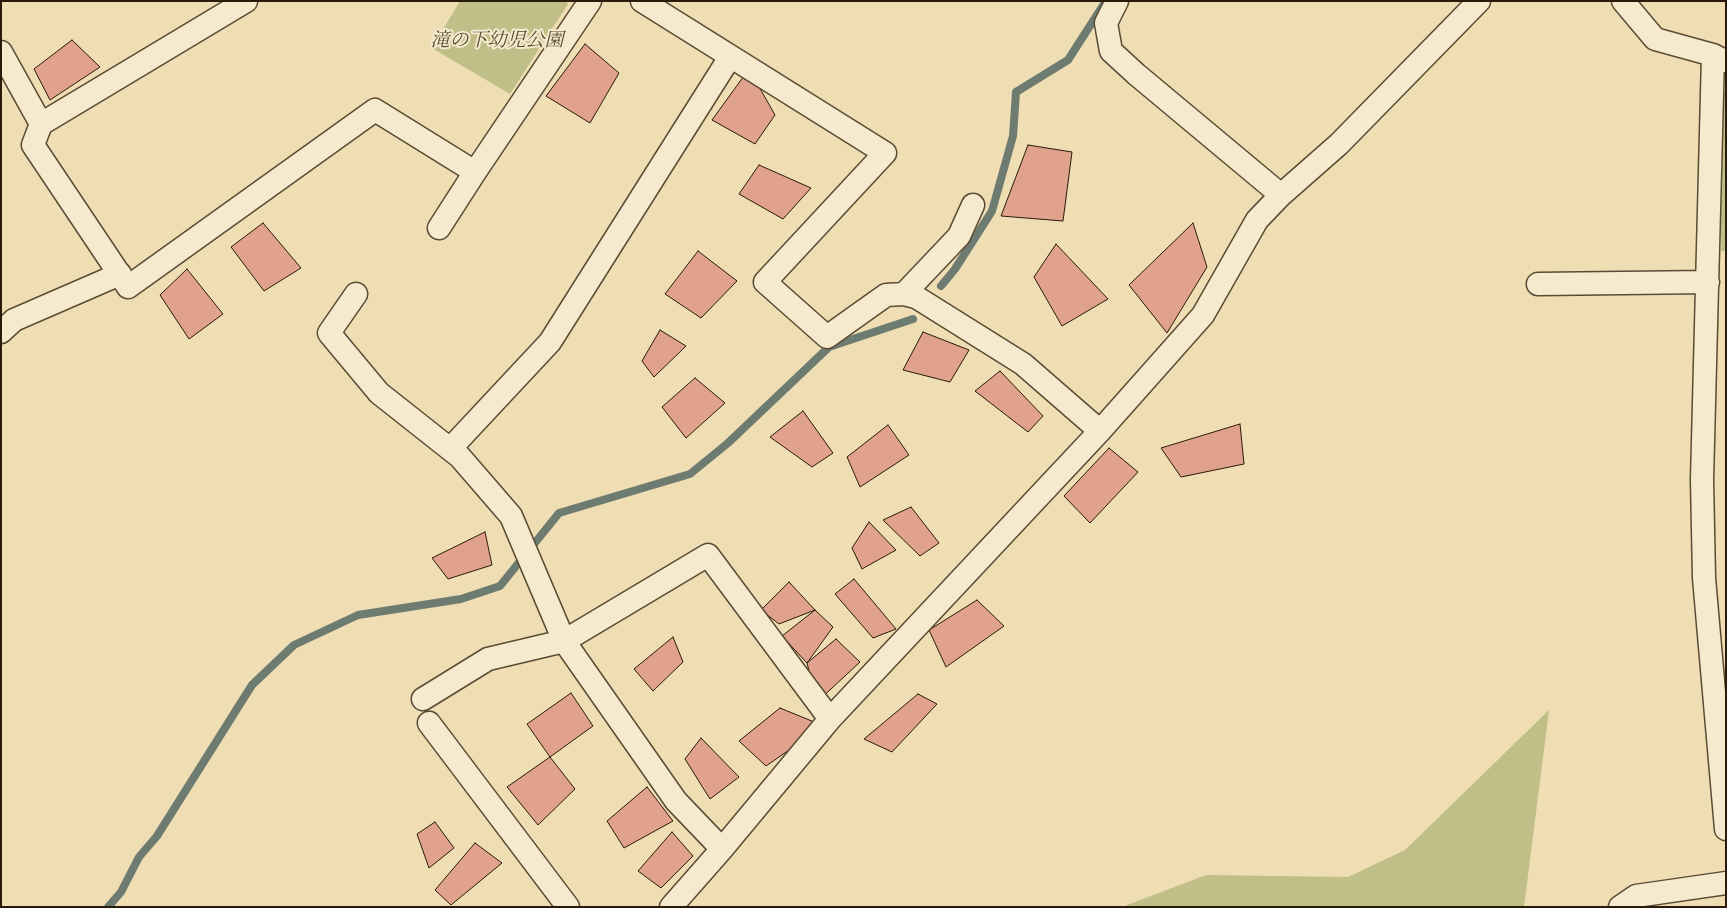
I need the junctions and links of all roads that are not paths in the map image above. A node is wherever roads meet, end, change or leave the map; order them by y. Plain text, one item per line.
1 (246, 1) edge
2 (590, 1) edge
3 (642, 1) edge
4 (1118, 1) edge
5 (1479, 1) edge
6 (1622, 1) edge
7 (1, 52) edge
8 (730, 57) junction
9 (1719, 58) edge
10 (41, 124) junction
11 (475, 172) junction
12 (1281, 195) junction
13 (973, 205) dead end
14 (440, 228) dead end
15 (120, 274) junction
16 (1708, 282) junction
17 (1538, 284) dead end
18 (356, 294) dead end
19 (904, 294) junction
20 (1, 332) edge
21 (1100, 432) junction
22 (450, 449) junction
23 (564, 640) junction
24 (422, 699) dead end
25 (830, 719) junction
26 (429, 723) dead end
27 (1726, 829) edge
28 (722, 849) junction
29 (1726, 883) edge
30 (568, 907) edge
31 (671, 907) edge
32 (1620, 907) edge

1 - 10 street
2 - 11 street
3 - 8 street
4 - 12 street
5 - 12 street
6 - 9 street
7 - 10 street
8 - 19 street
8 - 22 street
9 - 16 street
10 - 15 street
11 - 14 street
11 - 15 street
12 - 21 street
13 - 19 street
15 - 20 street
16 - 17 street
16 - 27 street
18 - 22 street
19 - 21 street
21 - 25 street
22 - 23 street
23 - 24 street
23 - 25 street
23 - 28 street
25 - 28 street
26 - 30 street
28 - 31 street
29 - 32 street

